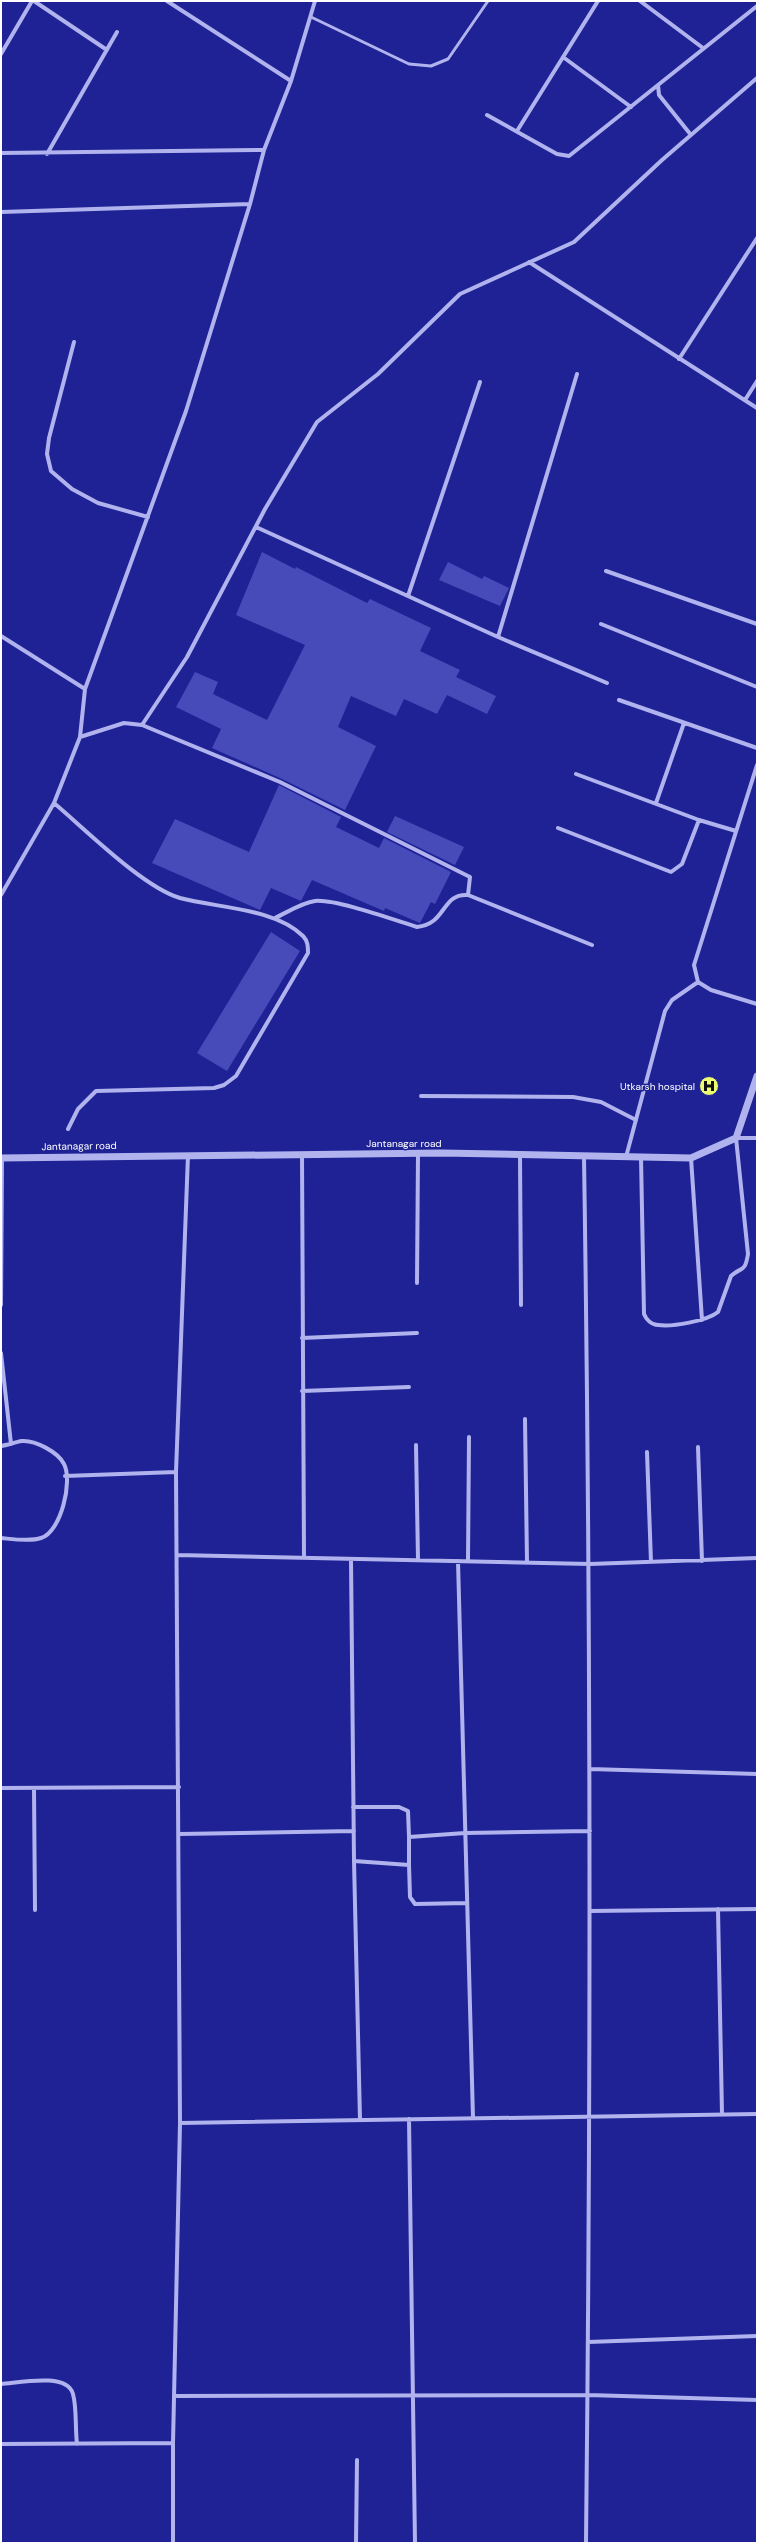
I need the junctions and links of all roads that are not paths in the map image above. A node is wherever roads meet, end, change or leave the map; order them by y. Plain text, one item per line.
1 (33, 1) edge
2 (167, 1) edge
3 (316, 1) edge
4 (488, 1) edge
5 (598, 1) edge
6 (640, 1) edge
7 (757, 6) edge
8 (311, 17) junction
9 (117, 32) dead end
10 (703, 48) junction
11 (107, 50) junction
12 (1, 54) edge
13 (563, 57) junction
14 (757, 78) edge
15 (291, 81) junction
16 (658, 85) junction
17 (631, 107) junction
18 (487, 115) dead end
19 (517, 131) junction
20 (691, 135) junction
21 (264, 150) junction
22 (1, 153) edge
23 (47, 154) junction
24 (250, 204) junction
25 (1, 212) edge
26 (757, 238) edge
27 (529, 262) junction
28 (74, 342) dead end
29 (679, 359) junction
30 (577, 374) dead end
31 (757, 381) edge
32 (480, 382) dead end
33 (745, 400) junction
34 (757, 408) edge
35 (148, 517) junction
36 (256, 527) junction
37 (606, 571) dead end
38 (408, 596) junction
39 (601, 624) dead end
40 (757, 624) edge
41 (1, 636) edge
42 (498, 637) junction
43 (607, 683) dead end
44 (757, 687) edge
45 (85, 688) junction
46 (619, 700) dead end
47 (684, 723) junction
48 (142, 725) junction
49 (80, 736) junction
50 (757, 748) edge
51 (757, 765) edge
52 (576, 774) dead end
53 (54, 803) junction
54 (656, 804) junction
55 (699, 820) junction
56 (558, 828) dead end
57 (736, 831) junction
58 (1, 895) edge
59 (468, 895) junction
60 (275, 918) junction
61 (592, 945) dead end
62 (698, 982) junction
63 (757, 1004) edge
64 (757, 1076) edge
65 (421, 1096) dead end
66 (636, 1120) junction
67 (68, 1128) dead end
68 (736, 1138) junction
69 (757, 1138) edge
70 (418, 1153) junction
71 (188, 1154) junction
72 (302, 1154) junction
73 (520, 1155) junction
74 (584, 1157) junction
75 (626, 1157) junction
76 (641, 1157) junction
77 (1, 1158) edge
78 (691, 1158) junction
79 (416, 1283) dead end
80 (1, 1304) edge
81 (521, 1305) dead end
82 (702, 1320) junction
83 (417, 1333) dead end
84 (302, 1338) junction
85 (1, 1353) edge
86 (409, 1387) dead end
87 (302, 1391) junction
88 (525, 1419) dead end
89 (469, 1437) dead end
90 (11, 1444) junction
91 (416, 1445) dead end
92 (1, 1446) edge
93 (698, 1447) dead end
94 (647, 1452) dead end
95 (176, 1472) junction
96 (66, 1476) junction
97 (1, 1538) edge
98 (177, 1555) junction
99 (304, 1558) junction
100 (757, 1558) edge
101 (351, 1559) junction
102 (418, 1560) junction
103 (458, 1561) junction
104 (468, 1561) junction
105 (702, 1561) junction
106 (527, 1562) junction
107 (651, 1562) junction
108 (590, 1564) junction
109 (590, 1768) junction
110 (757, 1774) edge
111 (179, 1787) junction
112 (1, 1788) edge
113 (34, 1789) junction
114 (353, 1807) junction
115 (354, 1831) junction
116 (590, 1831) junction
117 (465, 1833) junction
118 (179, 1834) junction
119 (409, 1837) junction
120 (354, 1861) junction
121 (409, 1866) junction
122 (467, 1903) junction
123 (757, 1909) edge
124 (35, 1910) dead end
125 (718, 1910) junction
126 (590, 1911) junction
127 (722, 2114) junction
128 (757, 2114) edge
129 (590, 2116) junction
130 (473, 2118) junction
131 (409, 2119) junction
132 (360, 2120) junction
133 (180, 2123) junction
134 (757, 2336) edge
135 (588, 2342) junction
136 (1, 2384) edge
137 (412, 2395) junction
138 (588, 2395) junction
139 (174, 2396) junction
140 (757, 2400) edge
141 (1, 2444) edge
142 (77, 2444) junction
143 (173, 2444) junction
144 (357, 2460) dead end
145 (173, 2543) edge
146 (356, 2543) edge
147 (415, 2543) edge
148 (586, 2543) edge

1 - 11 street
1 - 12 street
2 - 15 street
3 - 8 street
4 - 8 lane
5 - 13 street
6 - 10 street
7 - 10 street
8 - 15 street
9 - 11 street
10 - 16 street
11 - 23 street
13 - 17 street
13 - 19 street
14 - 20 street
15 - 21 street
16 - 17 street
16 - 20 street
17 - 19 street
18 - 19 street
20 - 27 street
21 - 23 street
21 - 24 street
22 - 23 street
24 - 25 street
24 - 35 street
26 - 29 street
27 - 29 street
27 - 36 street
28 - 35 street
29 - 33 street
30 - 42 street
31 - 33 street
32 - 38 street
33 - 34 street
35 - 45 street
36 - 38 street
36 - 48 street
37 - 40 street
38 - 42 street
39 - 44 street
41 - 45 street
42 - 43 street
45 - 49 street
46 - 47 street
47 - 50 street
47 - 54 street
48 - 49 street
48 - 59 street
49 - 53 street
51 - 57 street
52 - 54 street
53 - 58 street
53 - 60 street
54 - 55 street
55 - 56 street
55 - 57 street
57 - 62 street
59 - 60 street
59 - 61 street
60 - 67 street
62 - 63 street
62 - 66 street
64 - 68 street
65 - 66 street
66 - 75 street
68 - 69 street
68 - 78 street, Jantanagar road
68 - 82 street
70 - 72 street, Jantanagar road
70 - 73 street, Jantanagar road
70 - 79 street
71 - 72 street, Jantanagar road
71 - 77 street, Jantanagar road
71 - 95 street
72 - 84 street
73 - 74 street, Jantanagar road
73 - 81 street
74 - 75 street, Jantanagar road
74 - 108 street
75 - 76 street, Jantanagar road
76 - 78 street, Jantanagar road
76 - 82 street
77 - 80 street
78 - 82 street
83 - 84 street
84 - 87 street
85 - 90 street
86 - 87 street
87 - 99 street
88 - 106 street
89 - 104 street
90 - 92 street
90 - 96 street
91 - 102 street
93 - 105 street
94 - 107 street
95 - 96 street
95 - 98 street
96 - 97 street
98 - 99 street
98 - 111 street
99 - 101 street
100 - 105 street
101 - 102 street
101 - 114 street
102 - 103 street
103 - 104 street
103 - 117 street
104 - 106 street
105 - 107 street
106 - 108 street
107 - 108 street
108 - 109 street
109 - 110 street
109 - 116 street
111 - 113 street
111 - 118 street
112 - 113 street
113 - 124 street
114 - 115 street
114 - 119 street
115 - 118 street
115 - 120 street
116 - 117 street
116 - 126 street
117 - 119 street
117 - 122 street
118 - 133 street
119 - 121 street
120 - 121 street
120 - 132 street
121 - 122 street
122 - 130 street
123 - 125 street
125 - 126 street
125 - 127 street
126 - 129 street
127 - 128 street
127 - 129 street
129 - 130 street
129 - 135 street
130 - 131 street
131 - 132 street
131 - 137 street
132 - 133 street
133 - 139 street
134 - 135 street
135 - 138 street
136 - 142 street
137 - 138 street
137 - 139 street
137 - 147 street
138 - 140 street
138 - 148 street
139 - 143 street
141 - 142 street
142 - 143 street
143 - 145 street
144 - 146 street

